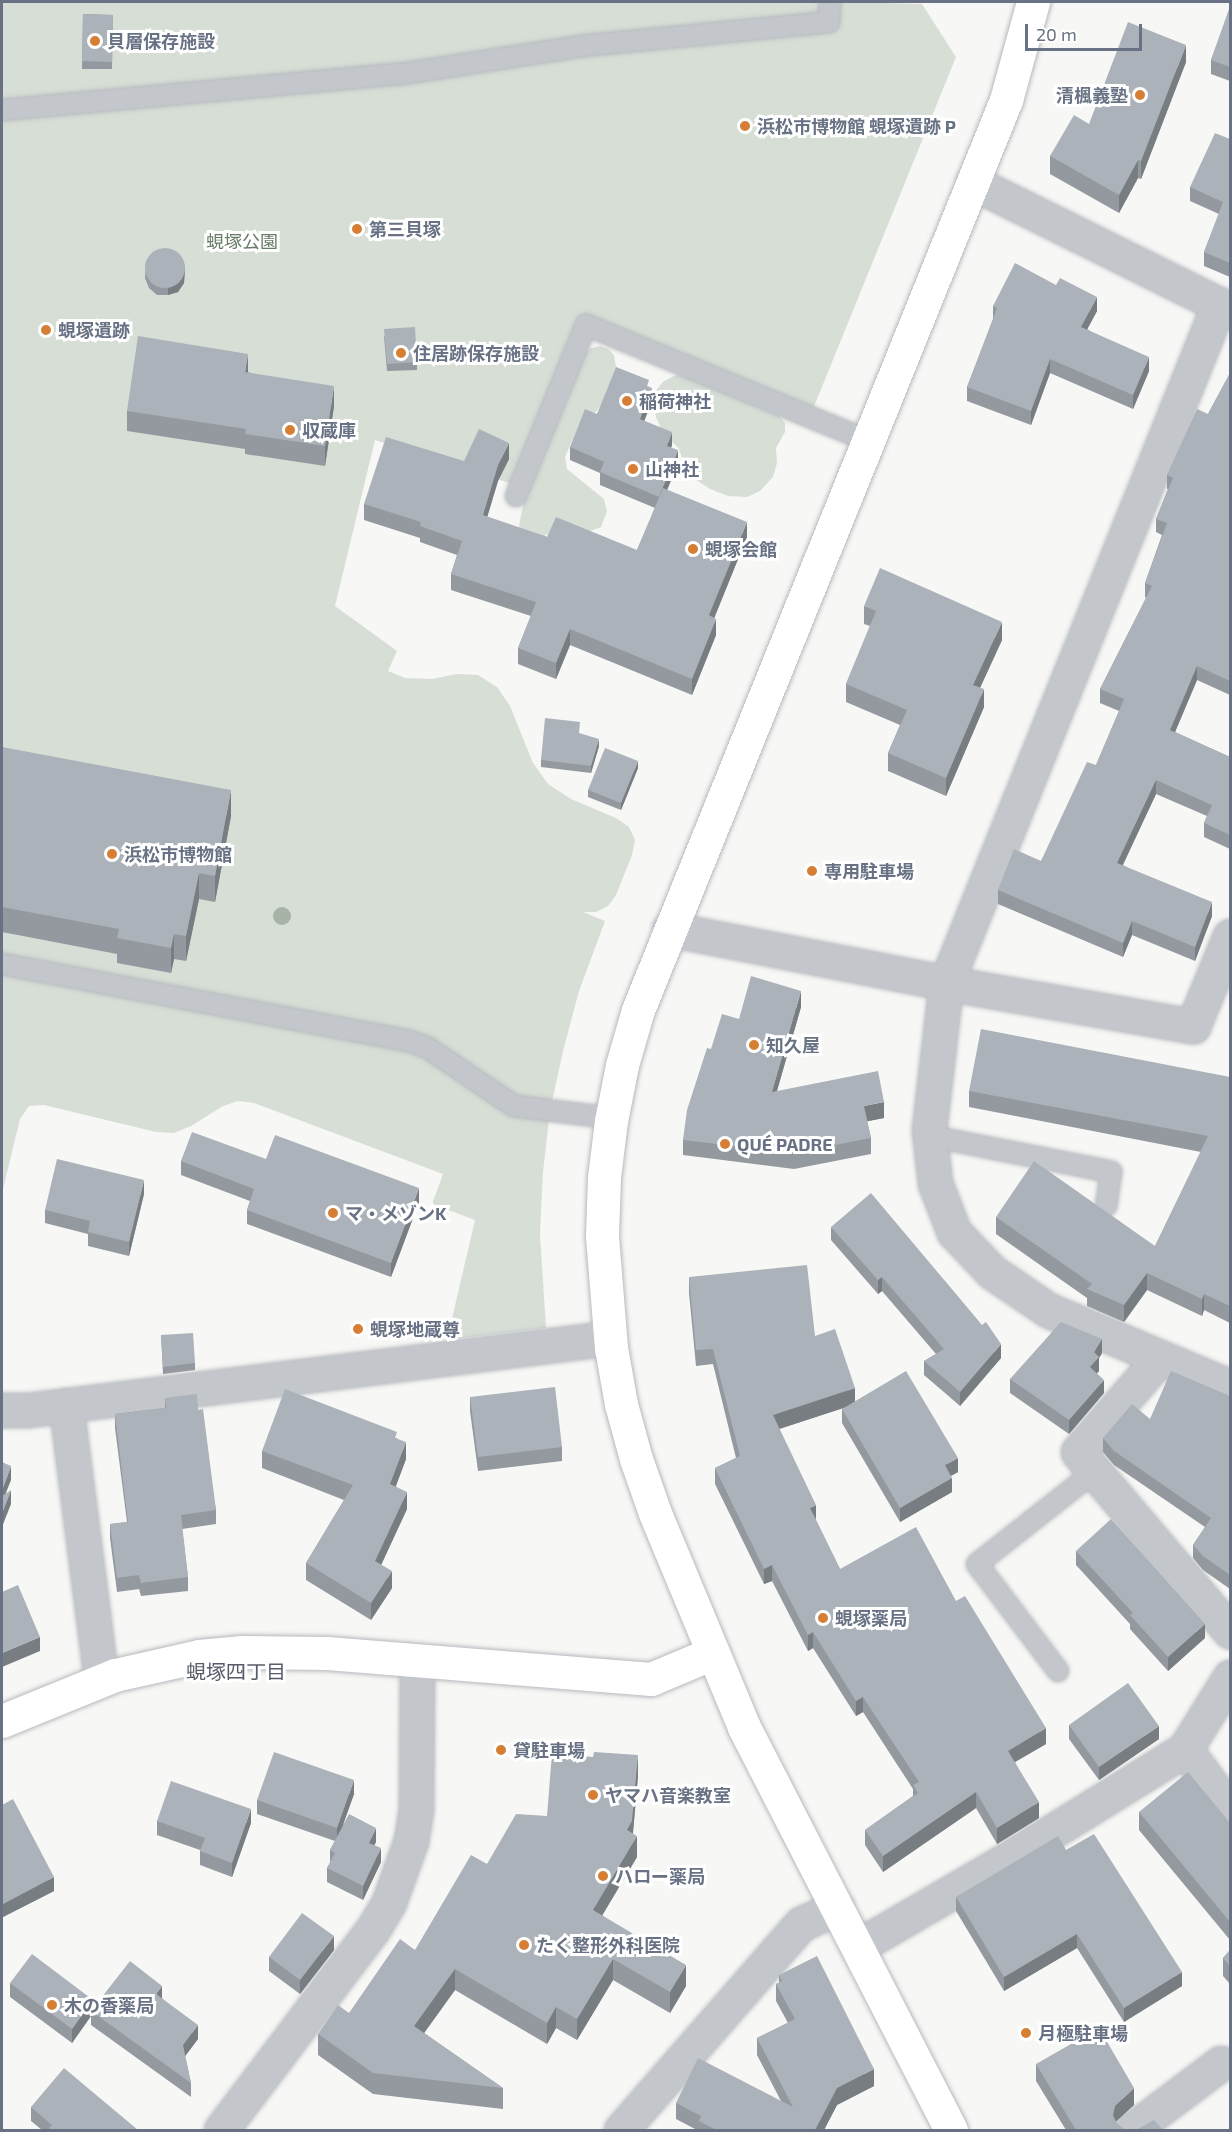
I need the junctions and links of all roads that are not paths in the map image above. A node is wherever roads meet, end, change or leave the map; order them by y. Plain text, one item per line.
1 (830, 2) edge
2 (1033, 2) edge
3 (2, 110) edge
4 (972, 182) junction
5 (1225, 307) edge
6 (867, 440) junction
7 (516, 496) dead end
8 (669, 929) junction
9 (1230, 936) edge
10 (2, 964) edge
11 (946, 983) junction
12 (612, 1118) junction
13 (930, 1136) junction
14 (1106, 1206) dead end
15 (609, 1338) junction
16 (1159, 1359) junction
17 (1230, 1387) edge
18 (66, 1405) junction
19 (2, 1410) edge
20 (1095, 1471) junction
21 (1230, 1631) edge
22 (713, 1653) junction
23 (417, 1660) junction
24 (1058, 1671) dead end
25 (1230, 1677) edge
26 (101, 1680) junction
27 (2, 1720) edge
28 (1185, 1749) junction
29 (1230, 1810) edge
30 (837, 1906) junction
31 (857, 1947) junction
32 (1221, 2063) dead end
33 (221, 2130) edge
34 (621, 2130) edge
35 (951, 2130) edge
36 (1132, 2130) edge

1 - 3 lane
2 - 4 street
4 - 5 street
4 - 6 street
5 - 11 street
6 - 7 lane
6 - 8 street
8 - 11 street
8 - 12 street
9 - 11 street
10 - 12 lane
11 - 13 street
12 - 15 street
13 - 14 lane
13 - 16 street
15 - 18 street
15 - 22 street
16 - 17 street
16 - 20 street
18 - 19 street
18 - 26 street
20 - 21 street
20 - 24 lane
22 - 23 street
22 - 30 street
23 - 26 street
23 - 33 street
25 - 28 street
26 - 27 street
28 - 29 street
28 - 31 street
30 - 31 street
30 - 34 street
31 - 35 street
32 - 36 street

